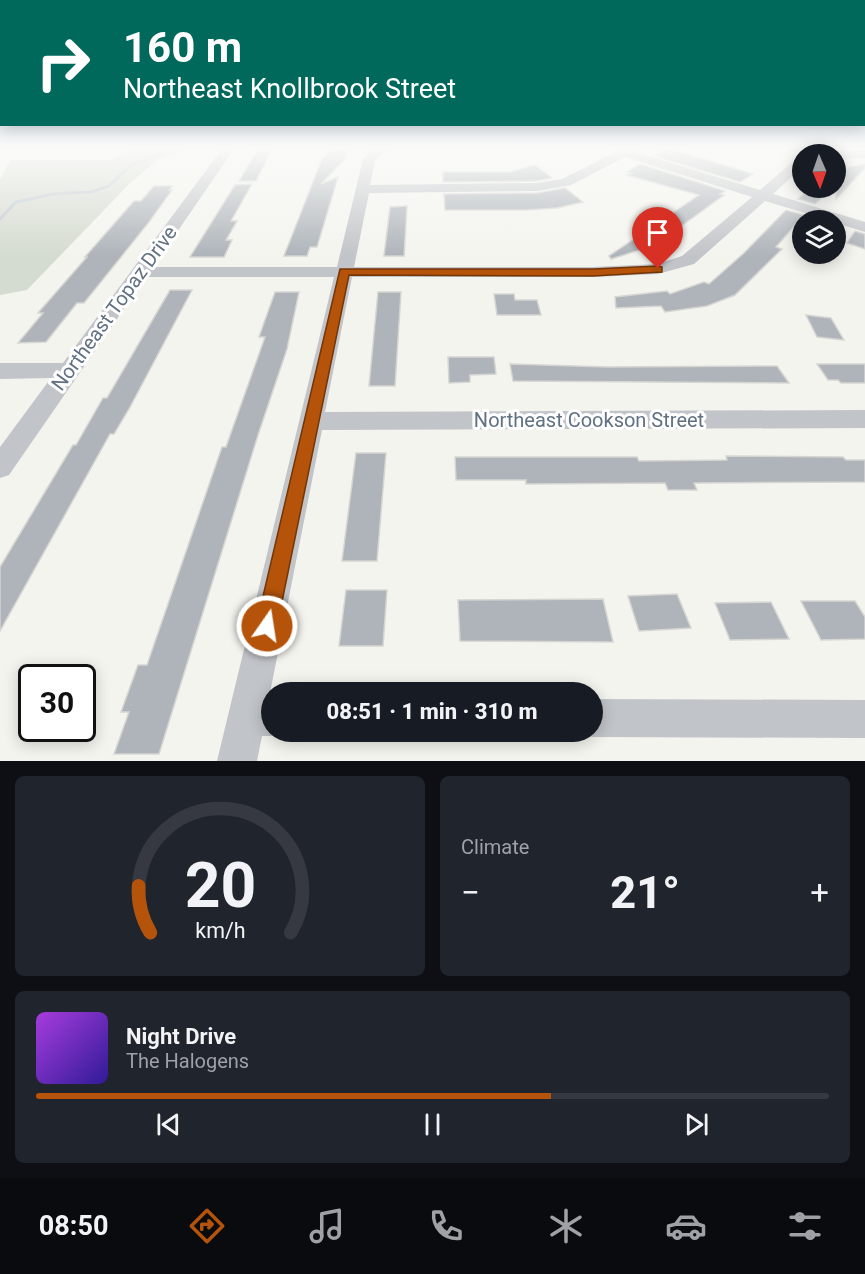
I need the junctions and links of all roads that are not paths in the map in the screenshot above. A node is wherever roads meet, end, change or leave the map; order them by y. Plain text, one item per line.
1 (203, 185) edge
2 (363, 185) edge
3 (551, 185) edge
4 (728, 185) edge
5 (775, 185) edge
6 (362, 189) junction
7 (762, 196) junction
8 (865, 227) edge
9 (140, 272) junction
10 (344, 272) junction
11 (70, 370) junction
12 (0, 371) edge
13 (865, 419) edge
14 (313, 421) junction
15 (0, 467) edge
16 (259, 717) edge
17 (603, 718) edge
18 (865, 719) edge
19 (237, 761) edge

1 - 9 street, Northeast Topaz Drive
2 - 6 street
3 - 6 street
4 - 7 street
5 - 7 street
6 - 10 street
7 - 8 street
7 - 10 street
9 - 10 street
9 - 11 street, Northeast Topaz Drive
10 - 14 street
11 - 12 street
11 - 15 street, Northeast Topaz Drive
13 - 14 street, Northeast Cookson Street
14 - 16 street
16 - 19 street
17 - 18 street

